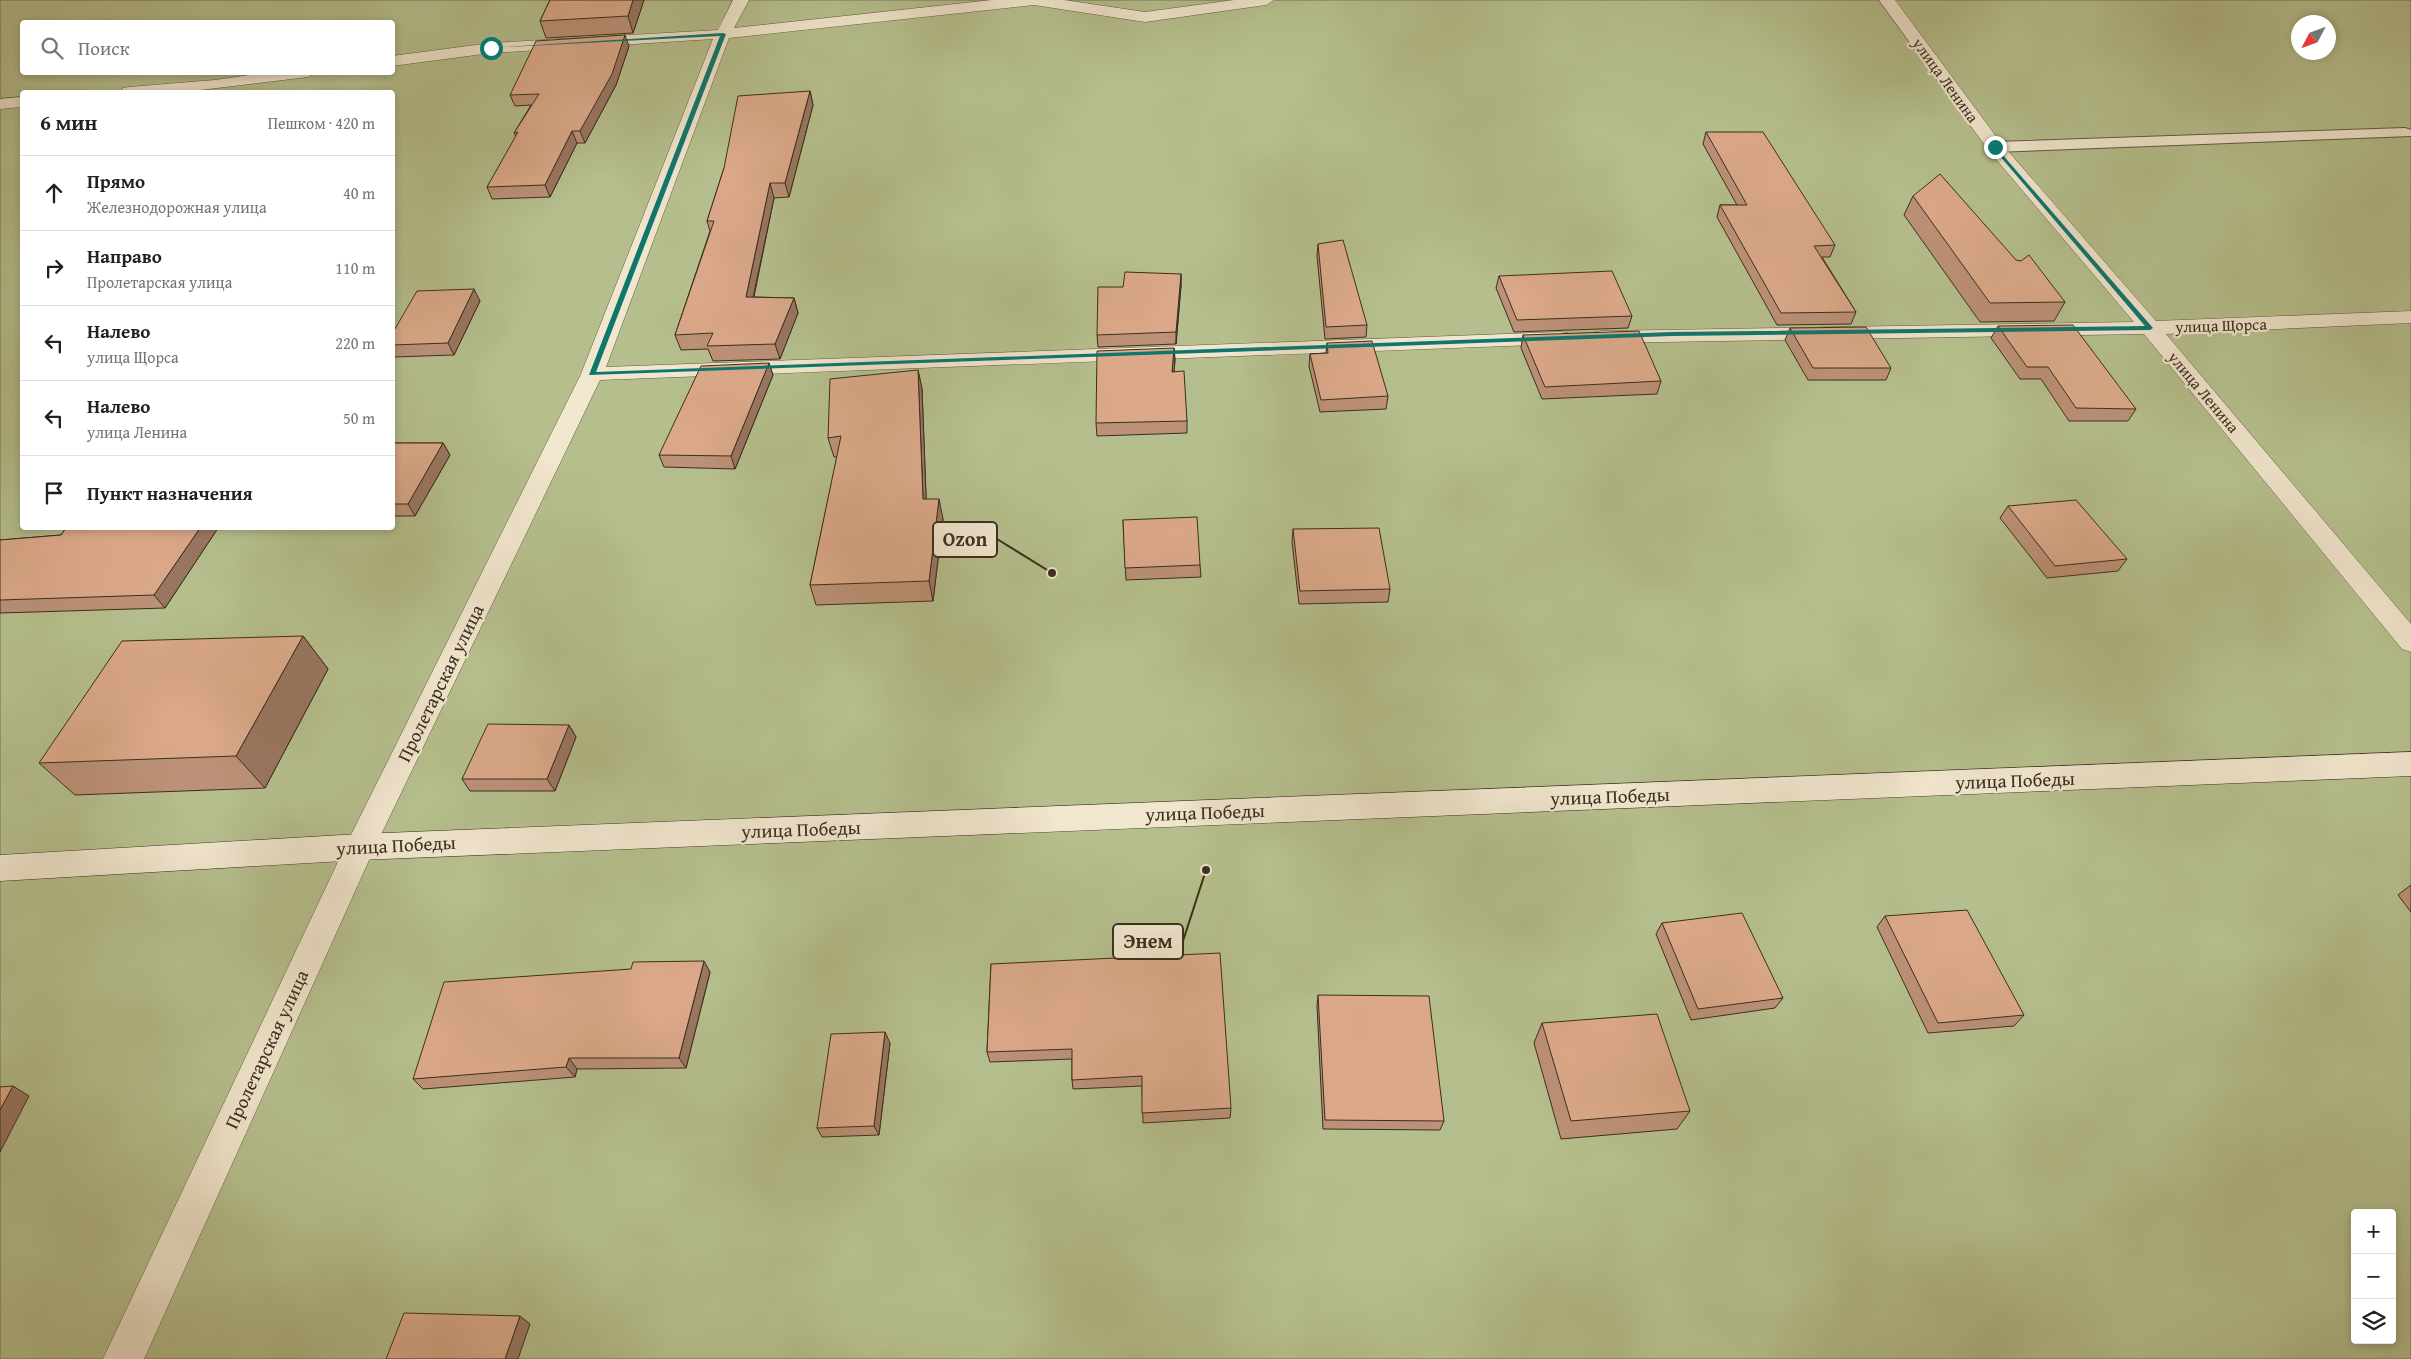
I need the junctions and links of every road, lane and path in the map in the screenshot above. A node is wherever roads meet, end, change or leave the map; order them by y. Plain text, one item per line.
1 (741, 0) edge
2 (1266, 0) edge
3 (1887, 0) edge
4 (723, 34) junction
5 (395, 61) edge
6 (287, 75) edge
7 (154, 90) edge
8 (20, 102) edge
9 (0, 104) edge
10 (2405, 134) dead end
11 (1995, 147) junction
12 (2411, 317) edge
13 (2150, 328) junction
14 (592, 374) junction
15 (2411, 642) edge
16 (2411, 764) edge
17 (360, 846) junction
18 (0, 868) edge
19 (123, 1359) edge

1 - 4 street, Пролетарская улица
2 - 4 street
3 - 11 street, улица Ленина
4 - 5 street
4 - 14 street, Пролетарская улица
6 - 7 street
8 - 9 street
10 - 11 lane
11 - 13 street, улица Ленина
12 - 13 street, улица Щорса
13 - 14 street, улица Щорса
13 - 15 street, улица Ленина
14 - 17 street, Пролетарская улица
16 - 17 street, улица Победы
17 - 18 street, улица Победы
17 - 19 street, Пролетарская улица

